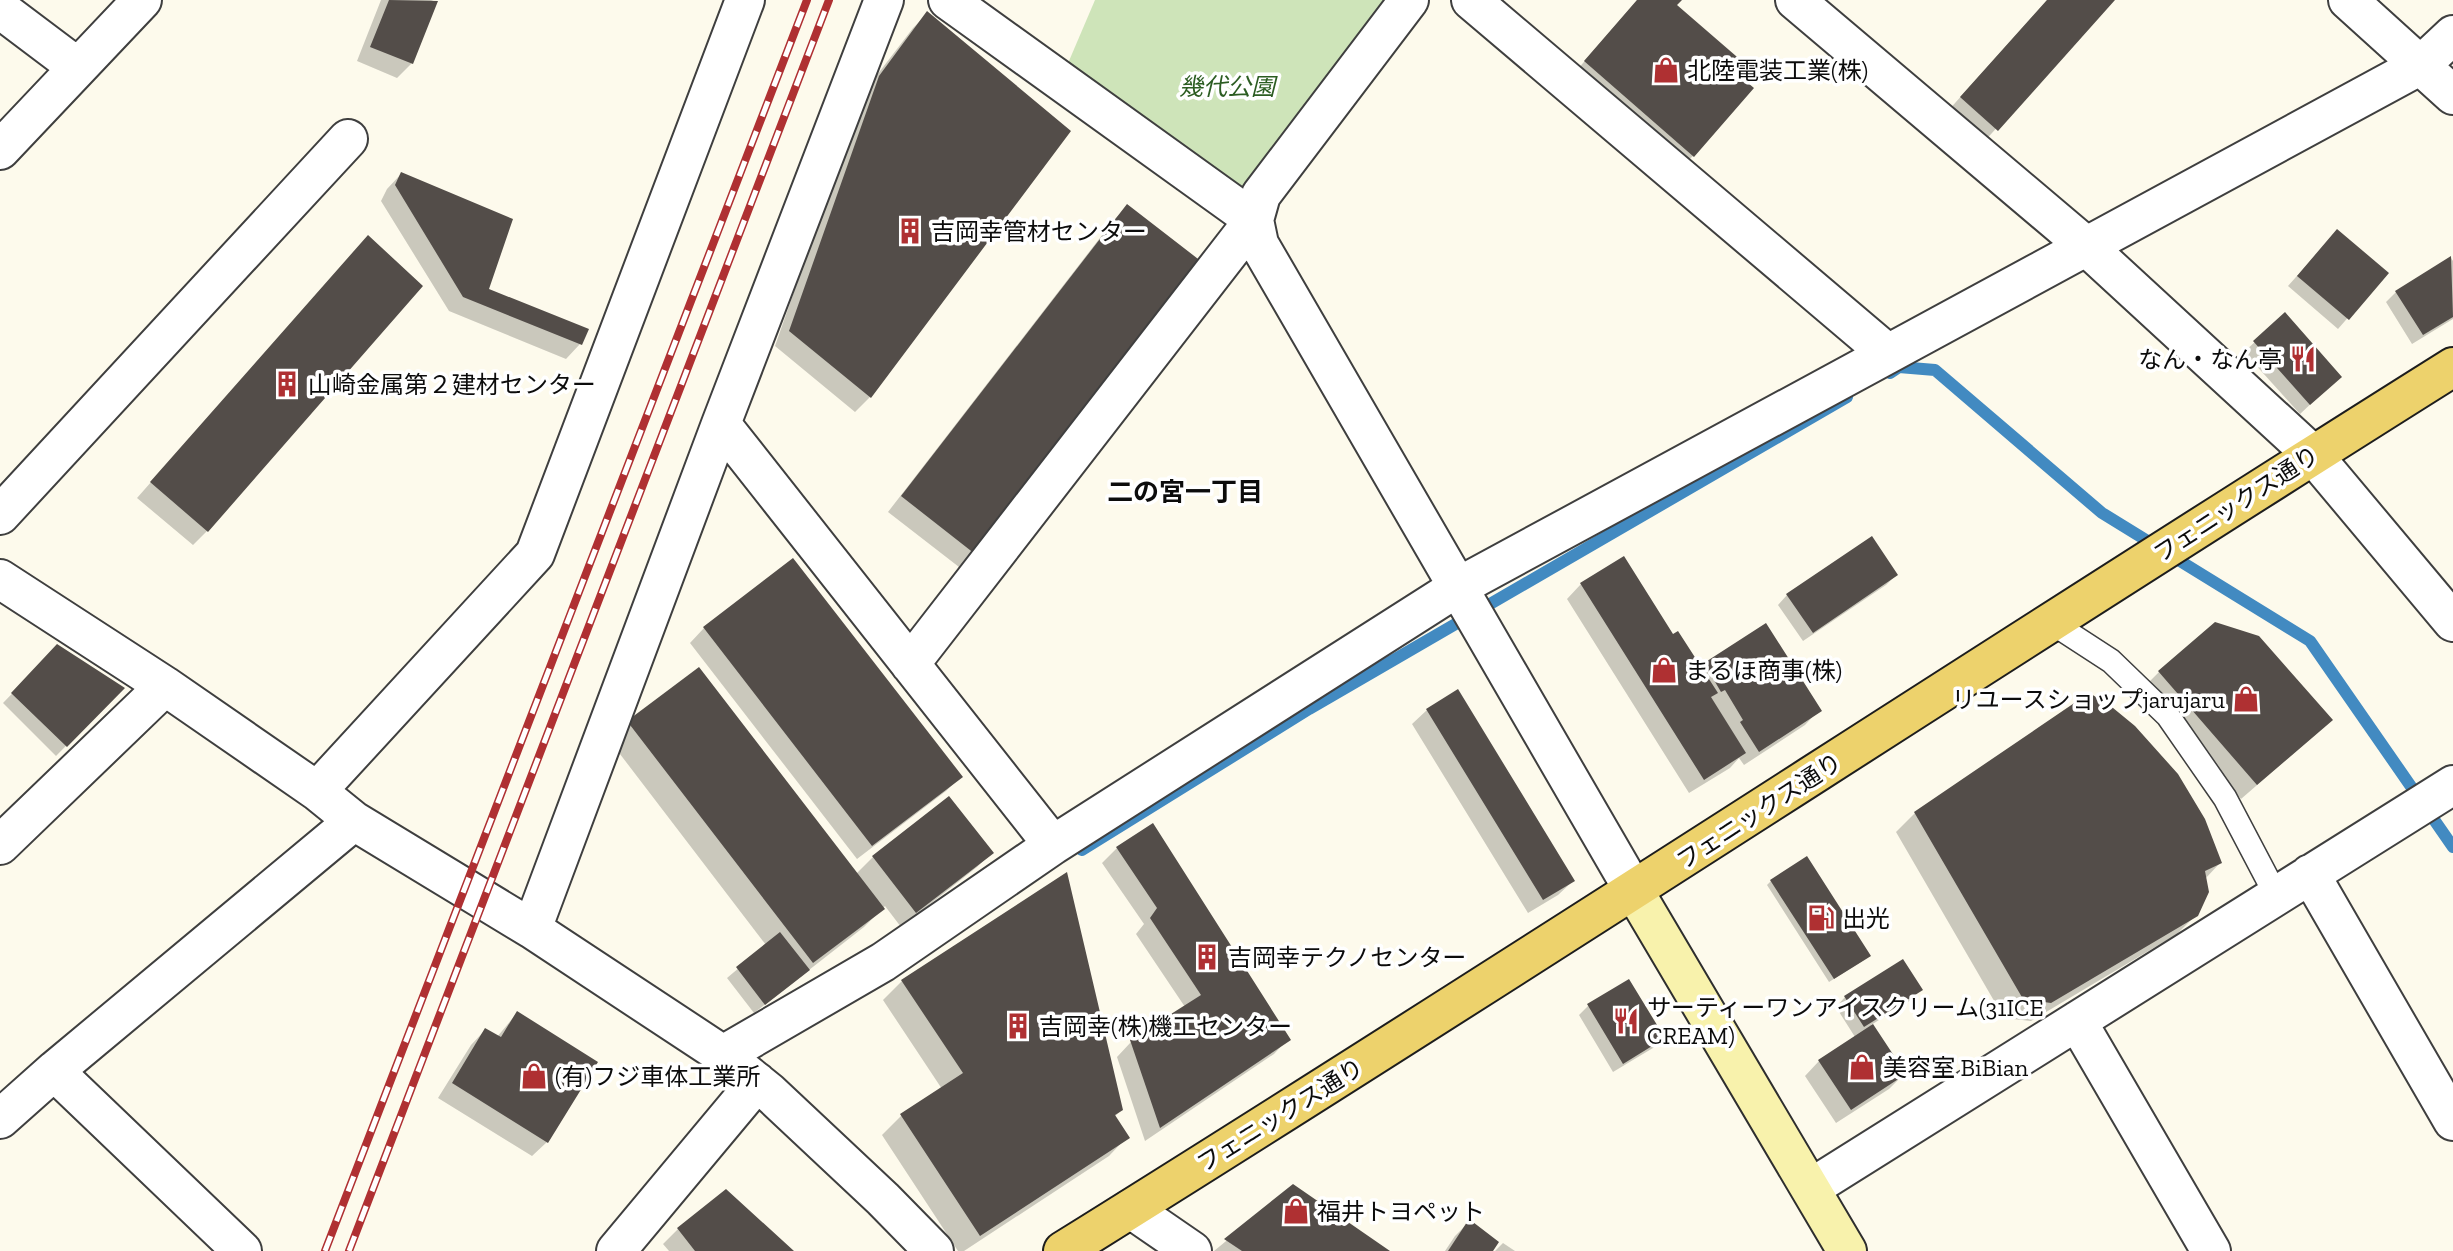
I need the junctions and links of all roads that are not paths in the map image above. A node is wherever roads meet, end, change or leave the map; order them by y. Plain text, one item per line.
1 (142, 0) edge
2 (745, 0) edge
3 (884, 0) edge
4 (948, 0) edge
5 (1409, 0) edge
6 (1471, 0) edge
7 (1795, 0) edge
8 (2348, 0) edge
9 (0, 9) edge
10 (2453, 35) edge
11 (2421, 65) junction
12 (77, 67) junction
13 (2453, 95) edge
14 (348, 139) dead end
15 (0, 150) edge
16 (1254, 220) junction
17 (2087, 247) junction
18 (1887, 353) junction
19 (2453, 367) edge
20 (720, 424) junction
21 (2314, 455) junction
22 (0, 515) edge
23 (0, 579) edge
24 (1458, 587) junction
25 (2051, 622) junction
26 (2453, 622) edge
27 (910, 664) junction
28 (165, 686) junction
29 (2453, 785) edge
30 (317, 791) junction
31 (354, 821) junction
32 (0, 845) edge
33 (1053, 845) junction
34 (2310, 874) junction
35 (1634, 891) junction
36 (2276, 895) junction
37 (532, 929) junction
38 (2077, 1021) junction
39 (723, 1055) junction
40 (54, 1071) junction
41 (757, 1082) junction
42 (0, 1119) edge
43 (2453, 1121) edge
44 (1811, 1188) junction
45 (1131, 1209) junction
46 (242, 1251) edge
47 (616, 1251) edge
48 (934, 1251) edge
49 (1063, 1251) edge
50 (1192, 1251) edge
51 (1847, 1251) edge
52 (2211, 1251) edge

1 - 12 street
2 - 30 street
3 - 20 street
4 - 16 street
5 - 16 street
6 - 18 street
7 - 17 street
8 - 11 street
9 - 12 street
10 - 11 street
11 - 13 street
11 - 17 street
12 - 15 street
14 - 22 street
16 - 24 street
16 - 27 street
17 - 18 street
17 - 21 street
18 - 24 street
19 - 21 main road, フェニックス通り
20 - 27 street
20 - 37 street
21 - 25 main road, フェニックス通り
21 - 26 street
23 - 28 street
24 - 33 street
24 - 35 street
25 - 35 main road, フェニックス通り
25 - 36 lane
27 - 33 street
28 - 30 street
28 - 32 street
29 - 34 street
30 - 31 street
31 - 37 street
31 - 40 street
33 - 39 street
34 - 36 street
34 - 43 street
35 - 44 street
35 - 45 main road, フェニックス通り
36 - 38 street
37 - 39 street
38 - 44 street
38 - 52 street
39 - 41 street
40 - 42 street
40 - 46 street
41 - 47 street
41 - 48 street
44 - 51 street
45 - 49 main road, フェニックス通り
45 - 50 street

